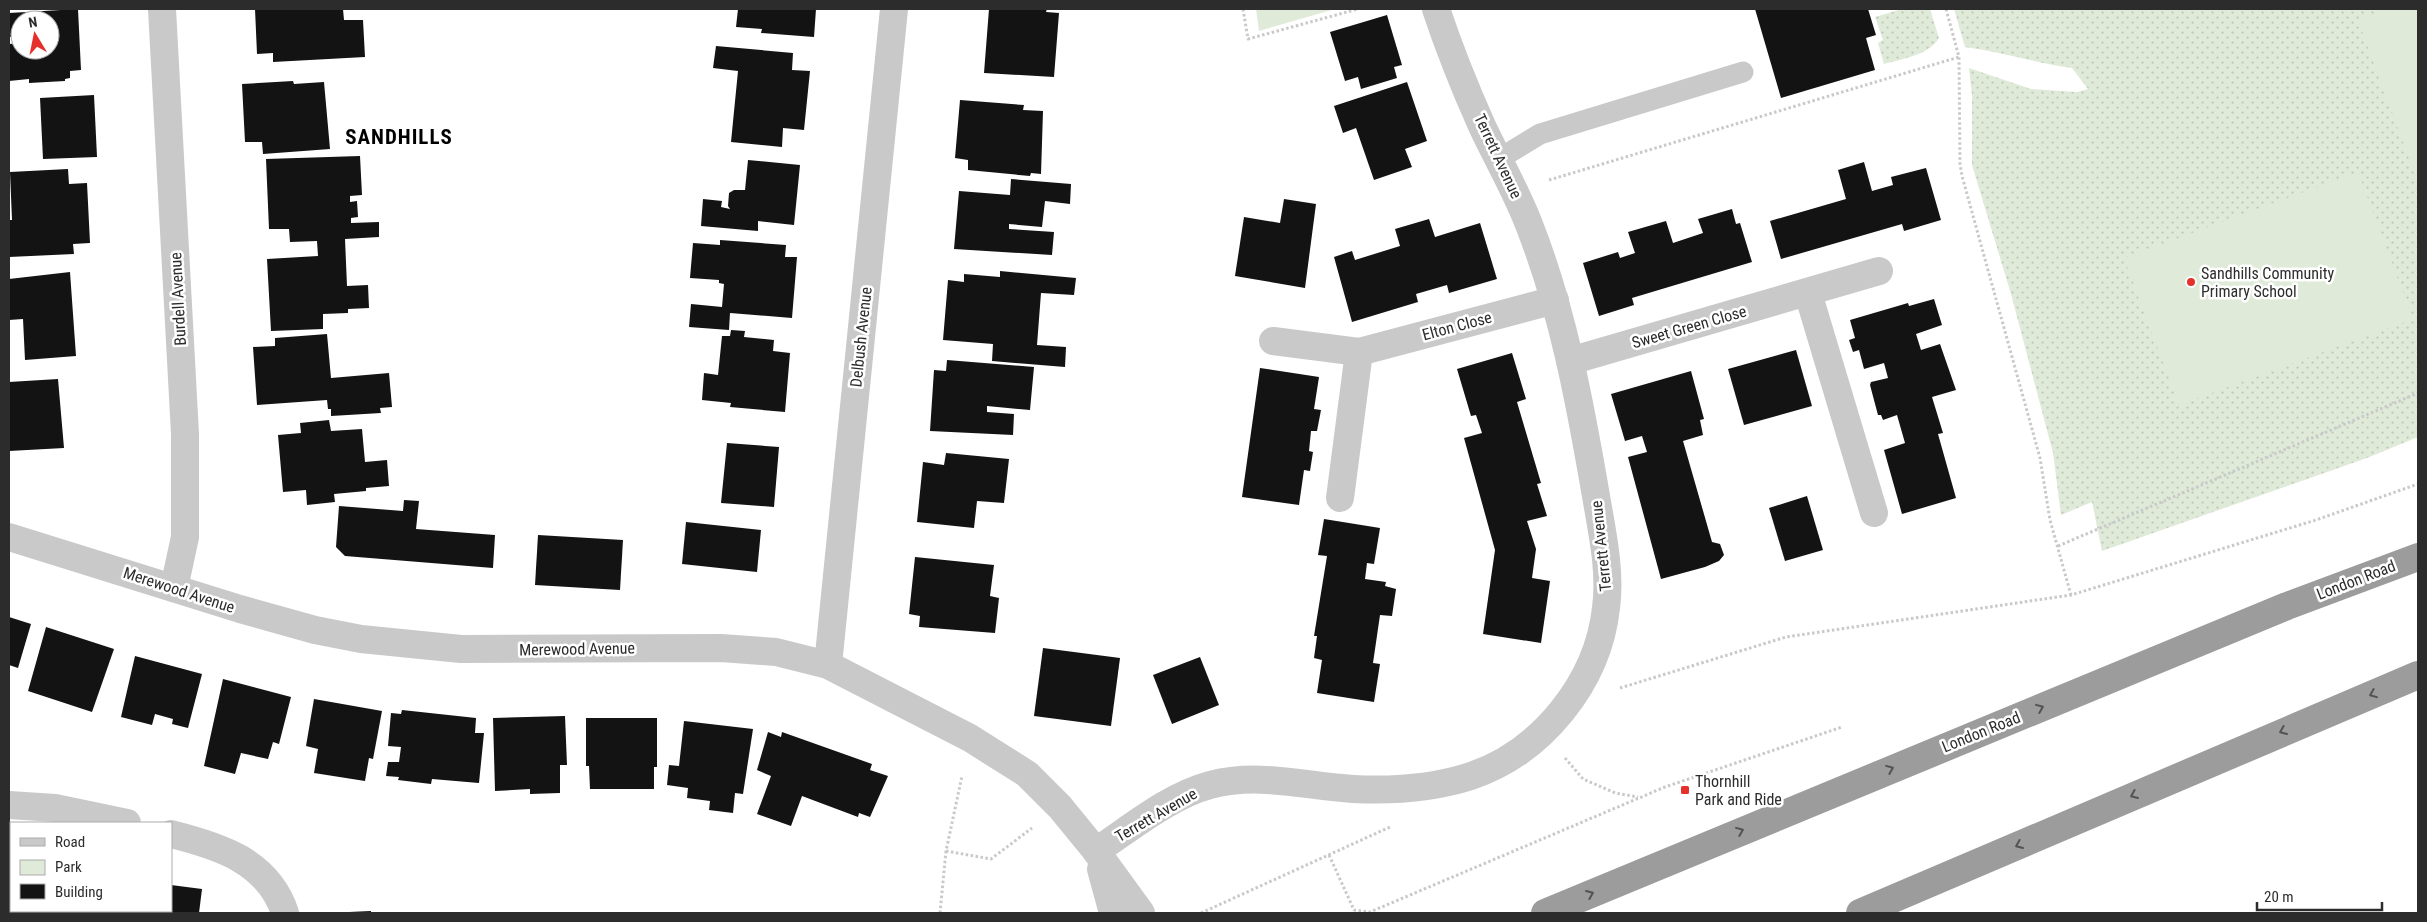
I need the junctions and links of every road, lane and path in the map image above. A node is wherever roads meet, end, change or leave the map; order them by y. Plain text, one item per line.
1 (162, 9) edge
2 (894, 9) edge
3 (1243, 9) edge
4 (1358, 9) edge
5 (1436, 9) edge
6 (1946, 9) edge
7 (1959, 57) junction
8 (1743, 72) dead end
9 (1500, 159) junction
10 (1515, 191) junction
11 (1879, 271) dead end
12 (1808, 294) junction
13 (1555, 300) junction
14 (1273, 341) dead end
15 (1359, 352) junction
16 (1570, 362) junction
17 (2418, 393) edge
18 (2418, 484) edge
19 (1340, 498) dead end
20 (1874, 513) dead end
21 (9, 537) edge
22 (2058, 546) junction
23 (2418, 557) edge
24 (174, 588) junction
25 (2070, 595) junction
26 (828, 665) junction
27 (2418, 675) edge
28 (1575, 696) junction
29 (1842, 726) dead end
30 (970, 738) junction
31 (1565, 758) dead end
32 (1639, 798) junction
33 (9, 805) edge
34 (121, 822) edge
35 (1394, 825) dead end
36 (1032, 828) dead end
37 (172, 834) edge
38 (946, 851) junction
39 (1096, 851) junction
40 (1329, 855) junction
41 (285, 913) edge
42 (940, 913) edge
43 (1113, 913) edge
44 (1141, 913) edge
45 (1201, 913) edge
46 (1545, 913) edge
47 (1860, 913) edge

1 - 24 street, Burdell Avenue
2 - 26 street, Delbush Avenue
3 - 4 path
5 - 9 street, Terrett Avenue
6 - 7 path
7 - 10 path
7 - 22 path
8 - 9 lane
9 - 10 street, Terrett Avenue
10 - 13 street, Terrett Avenue
11 - 12 street, Sweet Green Close
12 - 16 street, Sweet Green Close
12 - 20 street
13 - 15 street, Elton Close
13 - 16 street, Terrett Avenue
14 - 15 street, Elton Close
15 - 19 street
16 - 28 street, Terrett Avenue
17 - 22 path
18 - 25 path
21 - 24 street, Merewood Avenue
22 - 25 path
46 -> 23 highway, London Road
24 - 26 street, Merewood Avenue
25 - 28 path
26 - 30 street, Merewood Avenue
27 -> 47 highway
28 - 39 street, Terrett Avenue
29 - 32 path
30 - 38 path
30 - 39 street, Merewood Avenue
31 - 32 path
32 - 40 path
33 - 34 street
35 - 40 path
36 - 38 path
37 - 41 street
38 - 42 path
39 - 43 street, Merewood Avenue
39 - 44 street, Merewood Avenue
40 - 45 path

